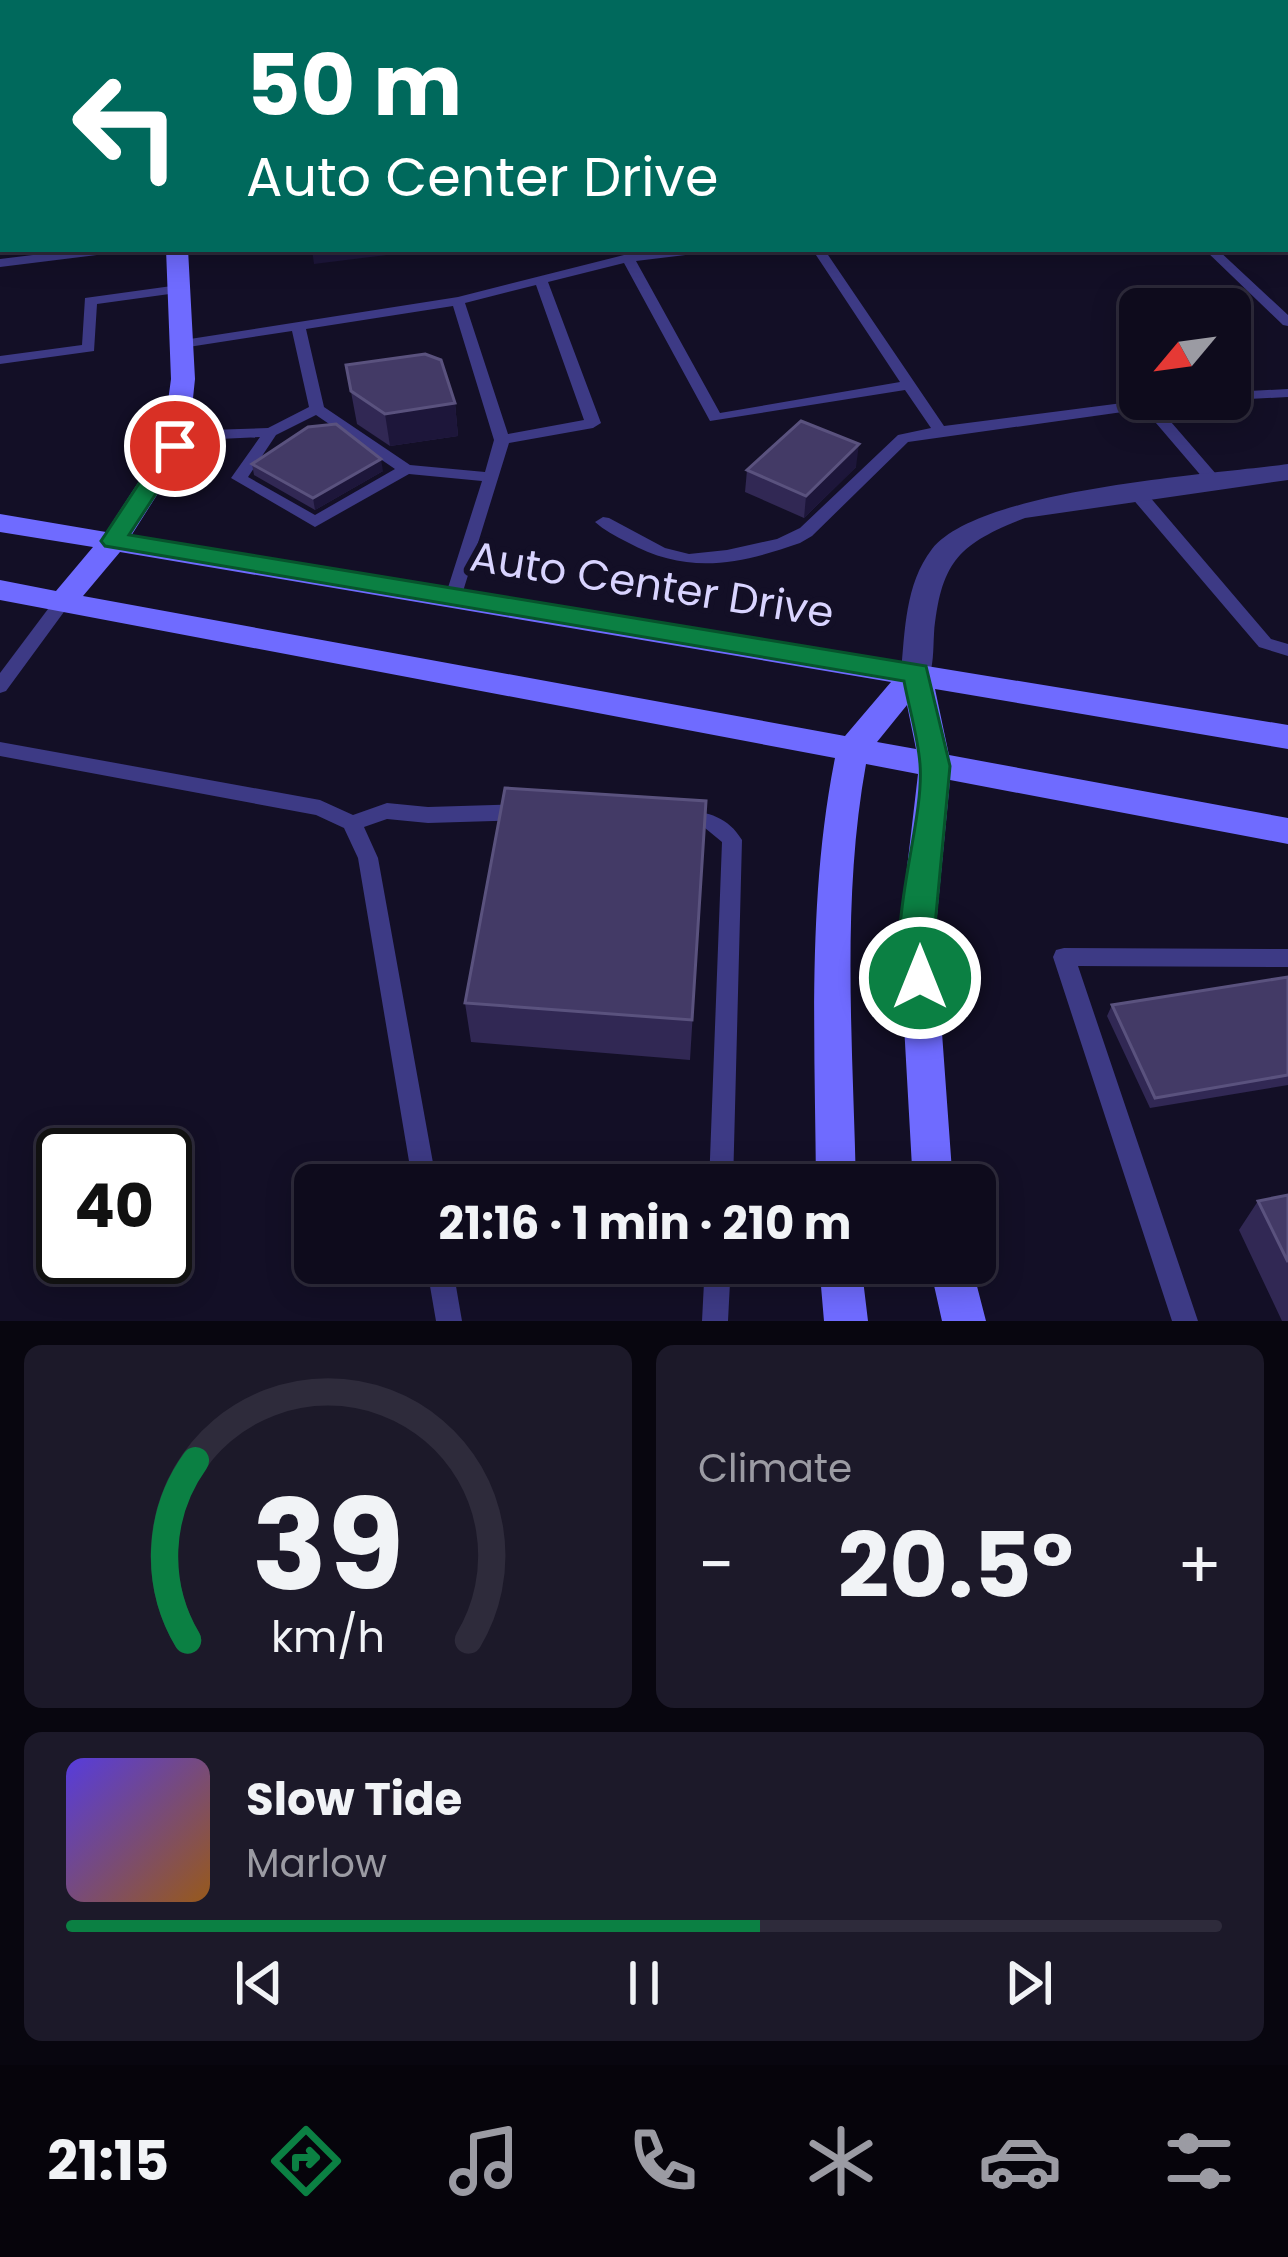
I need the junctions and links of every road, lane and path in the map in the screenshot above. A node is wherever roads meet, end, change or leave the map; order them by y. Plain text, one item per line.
1 (89, 252) edge
2 (178, 252) edge
3 (677, 252) edge
4 (820, 252) edge
5 (1213, 252) edge
6 (628, 258) junction
7 (0, 263) edge
8 (542, 280) junction
9 (179, 289) junction
10 (458, 301) junction
11 (1288, 322) edge
12 (298, 326) junction
13 (182, 344) junction
14 (0, 360) edge
15 (909, 385) junction
16 (1288, 393) edge
17 (1251, 395) edge
18 (1119, 405) edge
19 (317, 409) junction
20 (1161, 420) edge
21 (940, 431) junction
22 (271, 433) junction
23 (177, 436) junction
24 (502, 440) junction
25 (406, 469) junction
26 (1288, 472) edge
27 (491, 477) junction
28 (1215, 482) junction
29 (1137, 493) junction
30 (603, 522) dead end
31 (0, 523) edge
32 (113, 541) junction
33 (0, 590) edge
34 (454, 597) junction
35 (63, 601) junction
36 (1288, 650) edge
37 (916, 673) junction
38 (0, 686) edge
39 (1288, 737) edge
40 (0, 749) edge
41 (854, 749) junction
42 (935, 766) junction
43 (542, 812) edge
44 (660, 817) edge
45 (352, 824) junction
46 (1288, 831) edge
47 (1288, 958) edge
48 (421, 1164) edge
49 (722, 1164) edge
50 (836, 1164) edge
51 (932, 1164) edge
52 (443, 1284) edge
53 (717, 1284) edge
54 (842, 1284) edge
55 (955, 1284) edge
56 (449, 1321) edge
57 (715, 1321) edge
58 (846, 1321) edge
59 (964, 1321) edge
60 (1186, 1321) edge

1 - 7 lane
2 - 9 main road
3 - 6 lane
4 - 15 lane
5 - 11 lane
6 - 8 lane
6 - 15 lane
8 - 10 lane
8 - 24 lane
9 - 13 main road
9 - 14 lane
10 - 12 lane
10 - 24 lane
12 - 13 lane
12 - 19 lane
13 - 23 main road
15 - 21 lane
16 - 17 lane
18 - 21 lane
19 - 22 lane
19 - 25 lane
20 - 28 lane
21 - 30 lane
22 - 23 lane
22 - 25 lane
23 - 32 main road
24 - 27 lane
25 - 27 lane
26 - 28 street
27 - 34 lane
28 - 29 street
29 - 36 lane
29 - 37 street
31 - 32 main road, Auto Center Drive
32 - 34 main road, Auto Center Drive
32 - 35 main road
33 - 35 main road
34 - 37 main road, Auto Center Drive
35 - 38 lane
35 - 41 main road
37 - 39 main road, Auto Center Drive
37 - 41 main road
37 - 42 main road
40 - 45 lane
41 - 42 main road
41 - 50 main road
42 - 46 main road
42 - 51 main road
43 - 45 lane
44 - 49 lane
45 - 48 lane
47 - 60 lane
52 - 56 lane
53 - 57 lane
54 - 58 main road
55 - 59 main road

